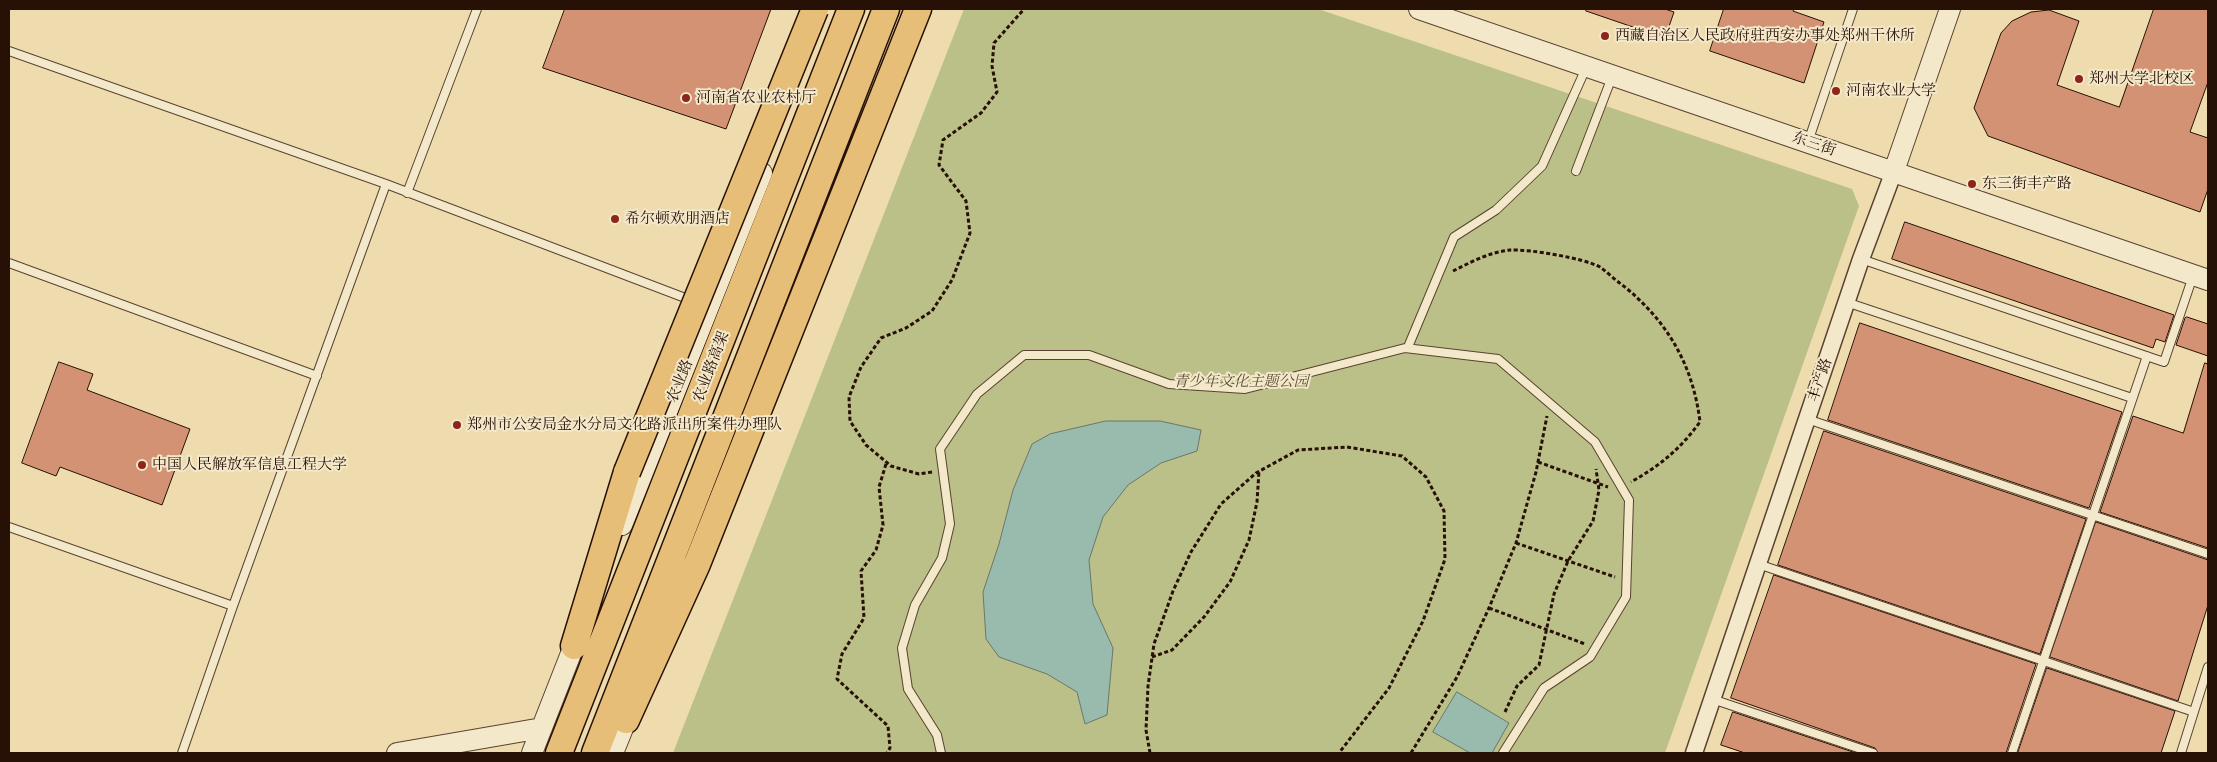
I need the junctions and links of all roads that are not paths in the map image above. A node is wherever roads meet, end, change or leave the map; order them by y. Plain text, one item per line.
1 (477, 9) edge
2 (815, 9) edge
3 (827, 9) edge
4 (851, 9) edge
5 (886, 9) edge
6 (905, 9) edge
7 (918, 9) edge
8 (1419, 9) edge
9 (1853, 9) edge
10 (1950, 9) edge
11 (9, 51) edge
12 (1587, 66) junction
13 (1613, 75) junction
14 (1808, 142) junction
15 (1576, 171) dead end
16 (1894, 171) junction
17 (386, 184) junction
18 (407, 193) junction
19 (1861, 259) junction
20 (9, 263) edge
21 (2201, 277) edge
22 (1846, 302) junction
23 (709, 307) junction
24 (1408, 347) dead end
25 (2147, 356) junction
26 (317, 376) junction
27 (2132, 398) junction
28 (1807, 419) junction
29 (2093, 515) junction
30 (9, 527) edge
31 (2208, 554) edge
32 (1758, 564) junction
33 (233, 606) junction
34 (574, 646) junction
35 (2044, 661) junction
36 (2208, 667) edge
37 (1712, 699) junction
38 (2194, 712) junction
39 (626, 720) junction
40 (542, 728) junction
41 (182, 753) edge
42 (397, 753) edge
43 (532, 753) edge
44 (559, 753) edge
45 (595, 753) edge
46 (613, 753) edge
47 (941, 753) edge
48 (1503, 753) edge
49 (1694, 753) edge
50 (1873, 753) edge
51 (2012, 753) edge
52 (2181, 753) edge

1 - 18 lane
2 - 34 highway, bridge
3 - 23 street, 农业路
4 - 44 highway, 农业路高架
5 - 45 highway
6 - 39 street
7 - 39 highway
8 - 12 street, 东三街
9 - 14 lane
10 - 16 street, 丰产路
11 - 17 lane
12 - 13 street, 东三街
12 - 24 lane
13 - 14 street, 东三街
13 - 15 lane
14 - 16 street, 东三街
16 - 19 street, 丰产路
16 - 21 street, 东三街
17 - 18 lane
17 - 26 lane
18 - 23 lane
19 - 22 street, 丰产路
19 - 25 lane
20 - 26 lane
21 - 25 lane
22 - 27 lane
22 - 28 street, 丰产路
23 - 34 street, 农业路
25 - 27 lane
26 - 33 lane
27 - 29 lane
28 - 29 lane
28 - 32 street, 丰产路
29 - 31 lane
29 - 35 lane
30 - 33 lane
32 - 35 lane
32 - 37 street, 丰产路
33 - 41 lane
34 - 40 street, 农业路
35 - 38 lane
35 - 51 lane
36 - 38 lane
37 - 49 street, 丰产路
37 - 50 lane
38 - 52 lane
39 - 46 street
40 - 42 street
40 - 43 street, 农业路
47 - 48 lane

